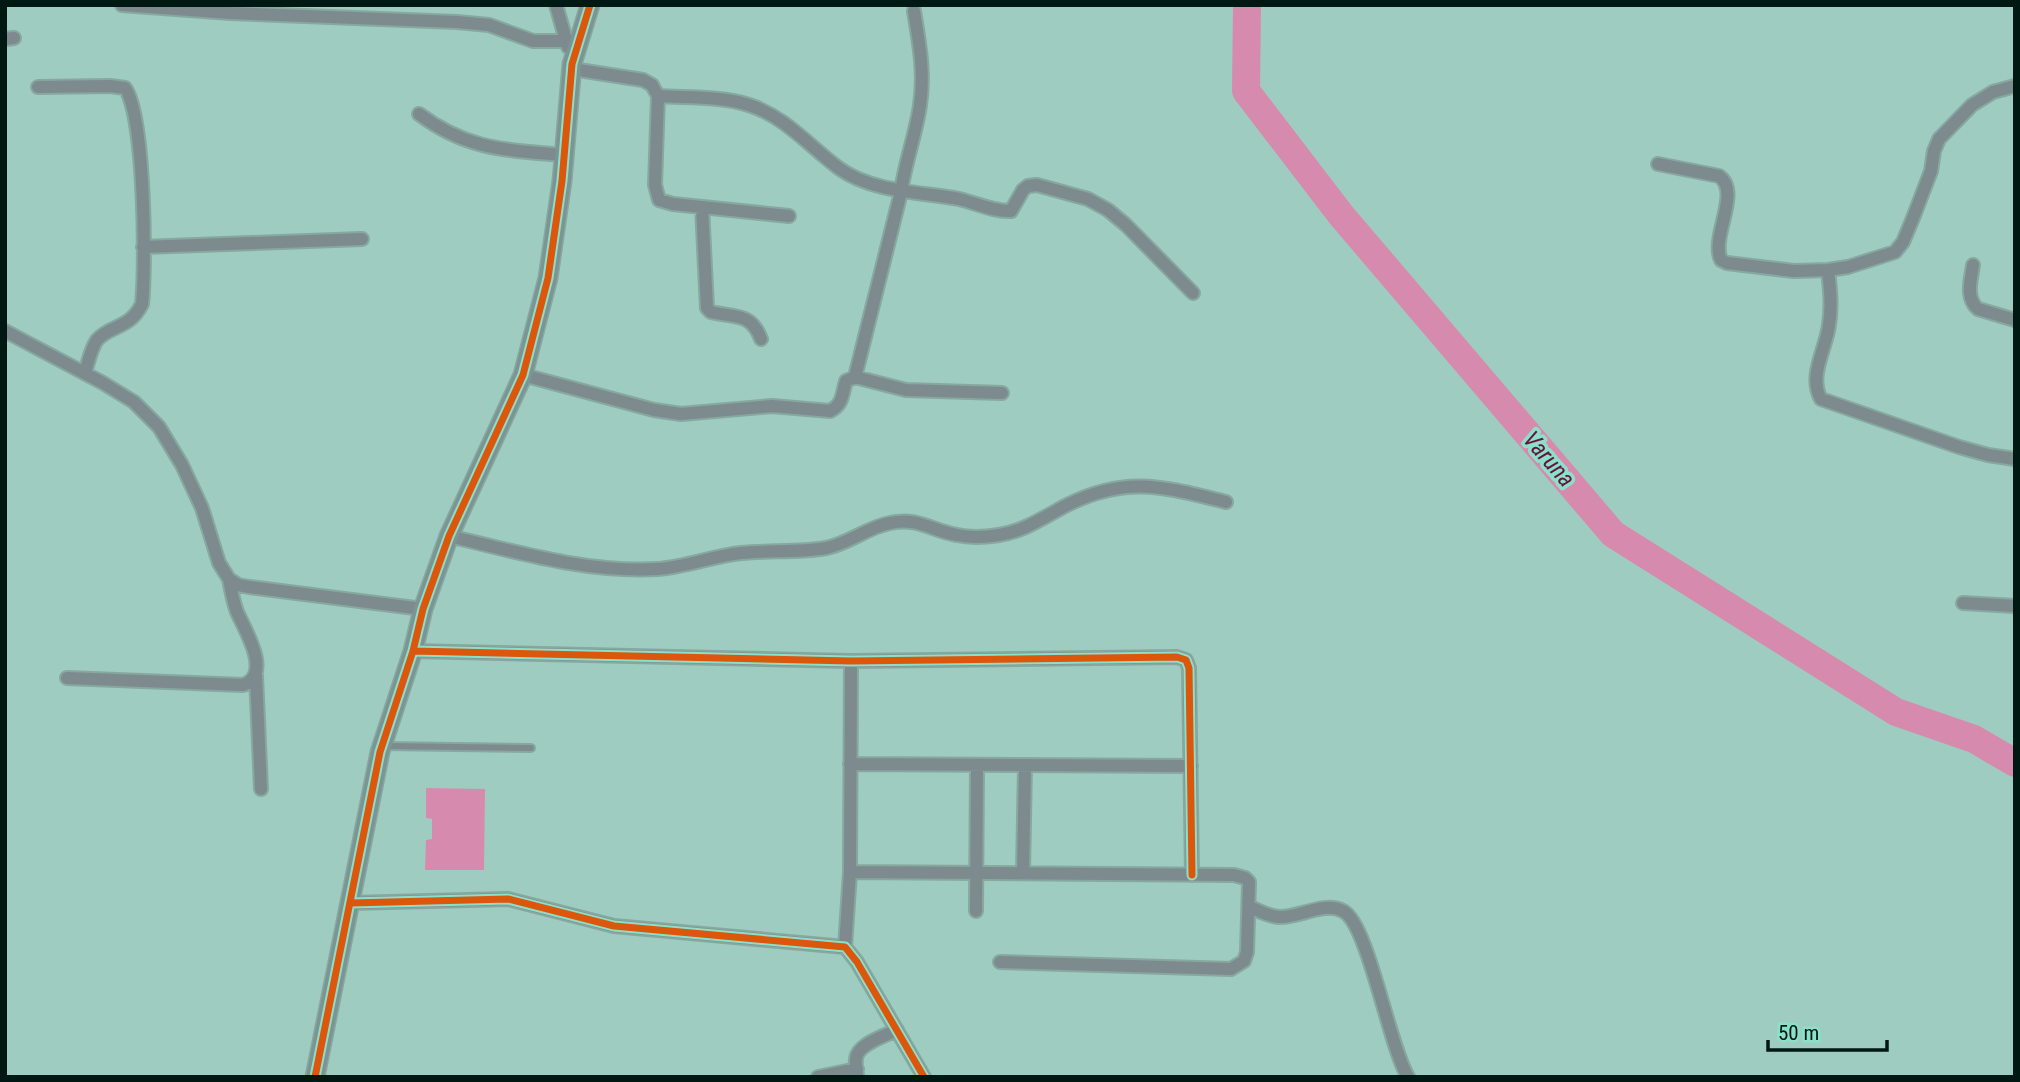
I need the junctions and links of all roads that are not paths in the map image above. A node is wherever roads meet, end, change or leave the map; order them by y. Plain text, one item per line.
1 (122, 5) edge
2 (555, 5) edge
3 (590, 5) edge
4 (914, 11) dead end
5 (566, 41) junction
6 (572, 67) junction
7 (2015, 86) edge
8 (38, 87) dead end
9 (658, 96) junction
10 (419, 114) dead end
11 (564, 155) junction
12 (1658, 164) dead end
13 (901, 191) junction
14 (702, 207) junction
15 (789, 216) dead end
16 (362, 239) dead end
17 (143, 247) junction
18 (1973, 265) dead end
19 (1828, 270) junction
20 (1193, 293) dead end
21 (2015, 320) edge
22 (5, 331) edge
23 (761, 340) dead end
24 (85, 373) junction
25 (523, 375) junction
26 (855, 377) junction
27 (1002, 393) dead end
28 (2015, 458) edge
29 (1226, 502) dead end
30 (449, 536) junction
31 (229, 579) junction
32 (1963, 603) dead end
33 (2015, 606) edge
34 (423, 608) junction
35 (413, 651) junction
36 (850, 662) junction
37 (256, 676) junction
38 (67, 678) dead end
39 (382, 746) junction
40 (531, 748) dead end
41 (850, 764) junction
42 (977, 765) junction
43 (1025, 765) junction
44 (1191, 765) junction
45 (261, 789) dead end
46 (850, 872) junction
47 (975, 872) junction
48 (1023, 873) junction
49 (1192, 875) junction
50 (350, 903) junction
51 (1249, 906) junction
52 (976, 912) dead end
53 (845, 947) junction
54 (1000, 962) dead end
55 (897, 1030) junction
56 (857, 1073) edge
57 (315, 1077) edge
58 (818, 1077) edge
59 (924, 1077) edge
60 (1408, 1077) edge

1 - 5 street
2 - 5 street
3 - 6 street
4 - 13 street
5 - 6 street
6 - 9 street
6 - 11 street
7 - 19 street
8 - 17 street
9 - 13 street
9 - 14 street
10 - 11 street
11 - 25 street
12 - 19 street
13 - 20 street
13 - 26 street
14 - 15 street
14 - 23 street
16 - 17 street
17 - 24 street
18 - 21 street
19 - 28 street
22 - 24 street
24 - 31 street
25 - 26 street
25 - 30 street
26 - 27 street
29 - 30 street
30 - 34 street
31 - 34 street
31 - 37 street
32 - 33 street
34 - 35 street
35 - 36 street
35 - 39 street
36 - 41 street
36 - 44 street
37 - 38 street
37 - 45 street
39 - 40 lane
39 - 50 street
41 - 42 street
41 - 46 street
42 - 43 street
42 - 47 street
43 - 44 street
43 - 48 street
44 - 49 street
46 - 47 street
46 - 53 street
47 - 48 street
47 - 52 street
48 - 49 street
49 - 51 street
50 - 53 street
50 - 57 street
51 - 54 street
51 - 60 street
53 - 55 street
55 - 56 street
55 - 59 street
56 - 58 street

